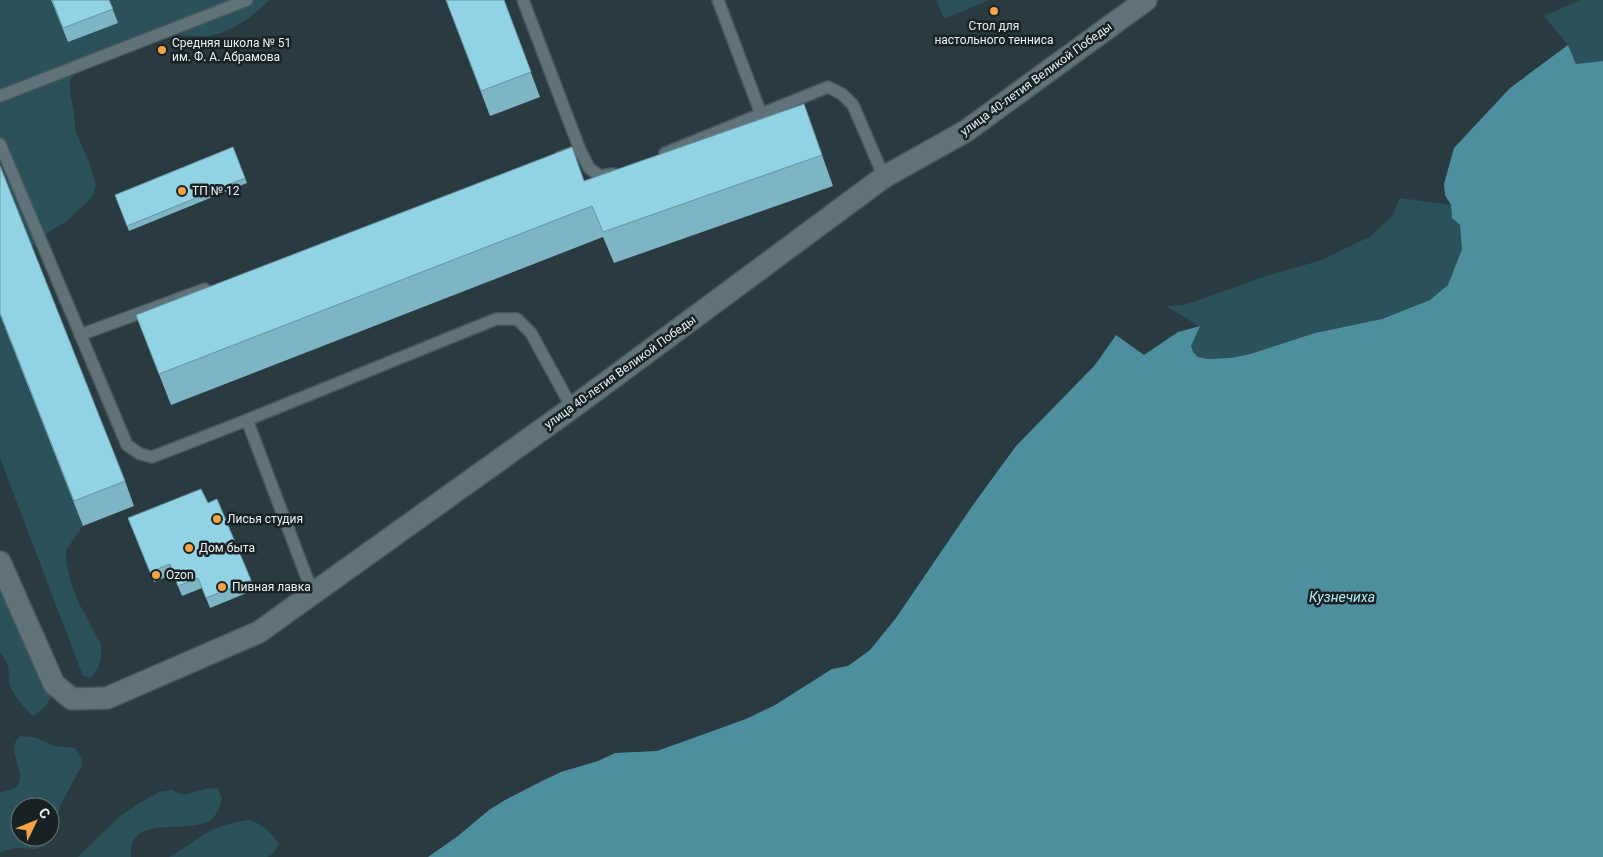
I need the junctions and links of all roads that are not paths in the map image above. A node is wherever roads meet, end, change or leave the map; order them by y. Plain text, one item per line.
1 (247, 0) edge
2 (523, 0) edge
3 (718, 0) edge
4 (1146, 0) edge
5 (0, 96) edge
6 (761, 114) junction
7 (0, 144) edge
8 (580, 150) junction
9 (655, 158) edge
10 (552, 160) edge
11 (619, 172) edge
12 (884, 176) junction
13 (219, 284) edge
14 (80, 335) junction
15 (572, 408) junction
16 (247, 420) junction
17 (0, 562) edge
18 (313, 594) junction

1 - 5 lane
2 - 8 lane
3 - 6 lane
4 - 12 street, улица 40-летия Великой Победы
6 - 9 lane
6 - 12 lane
7 - 14 lane
8 - 10 lane
8 - 11 lane
12 - 15 street, улица 40-летия Великой Победы
13 - 14 lane
14 - 16 lane
15 - 16 lane
15 - 18 street, улица 40-летия Великой Победы
16 - 18 lane
17 - 18 street, улица 40-летия Великой Победы

